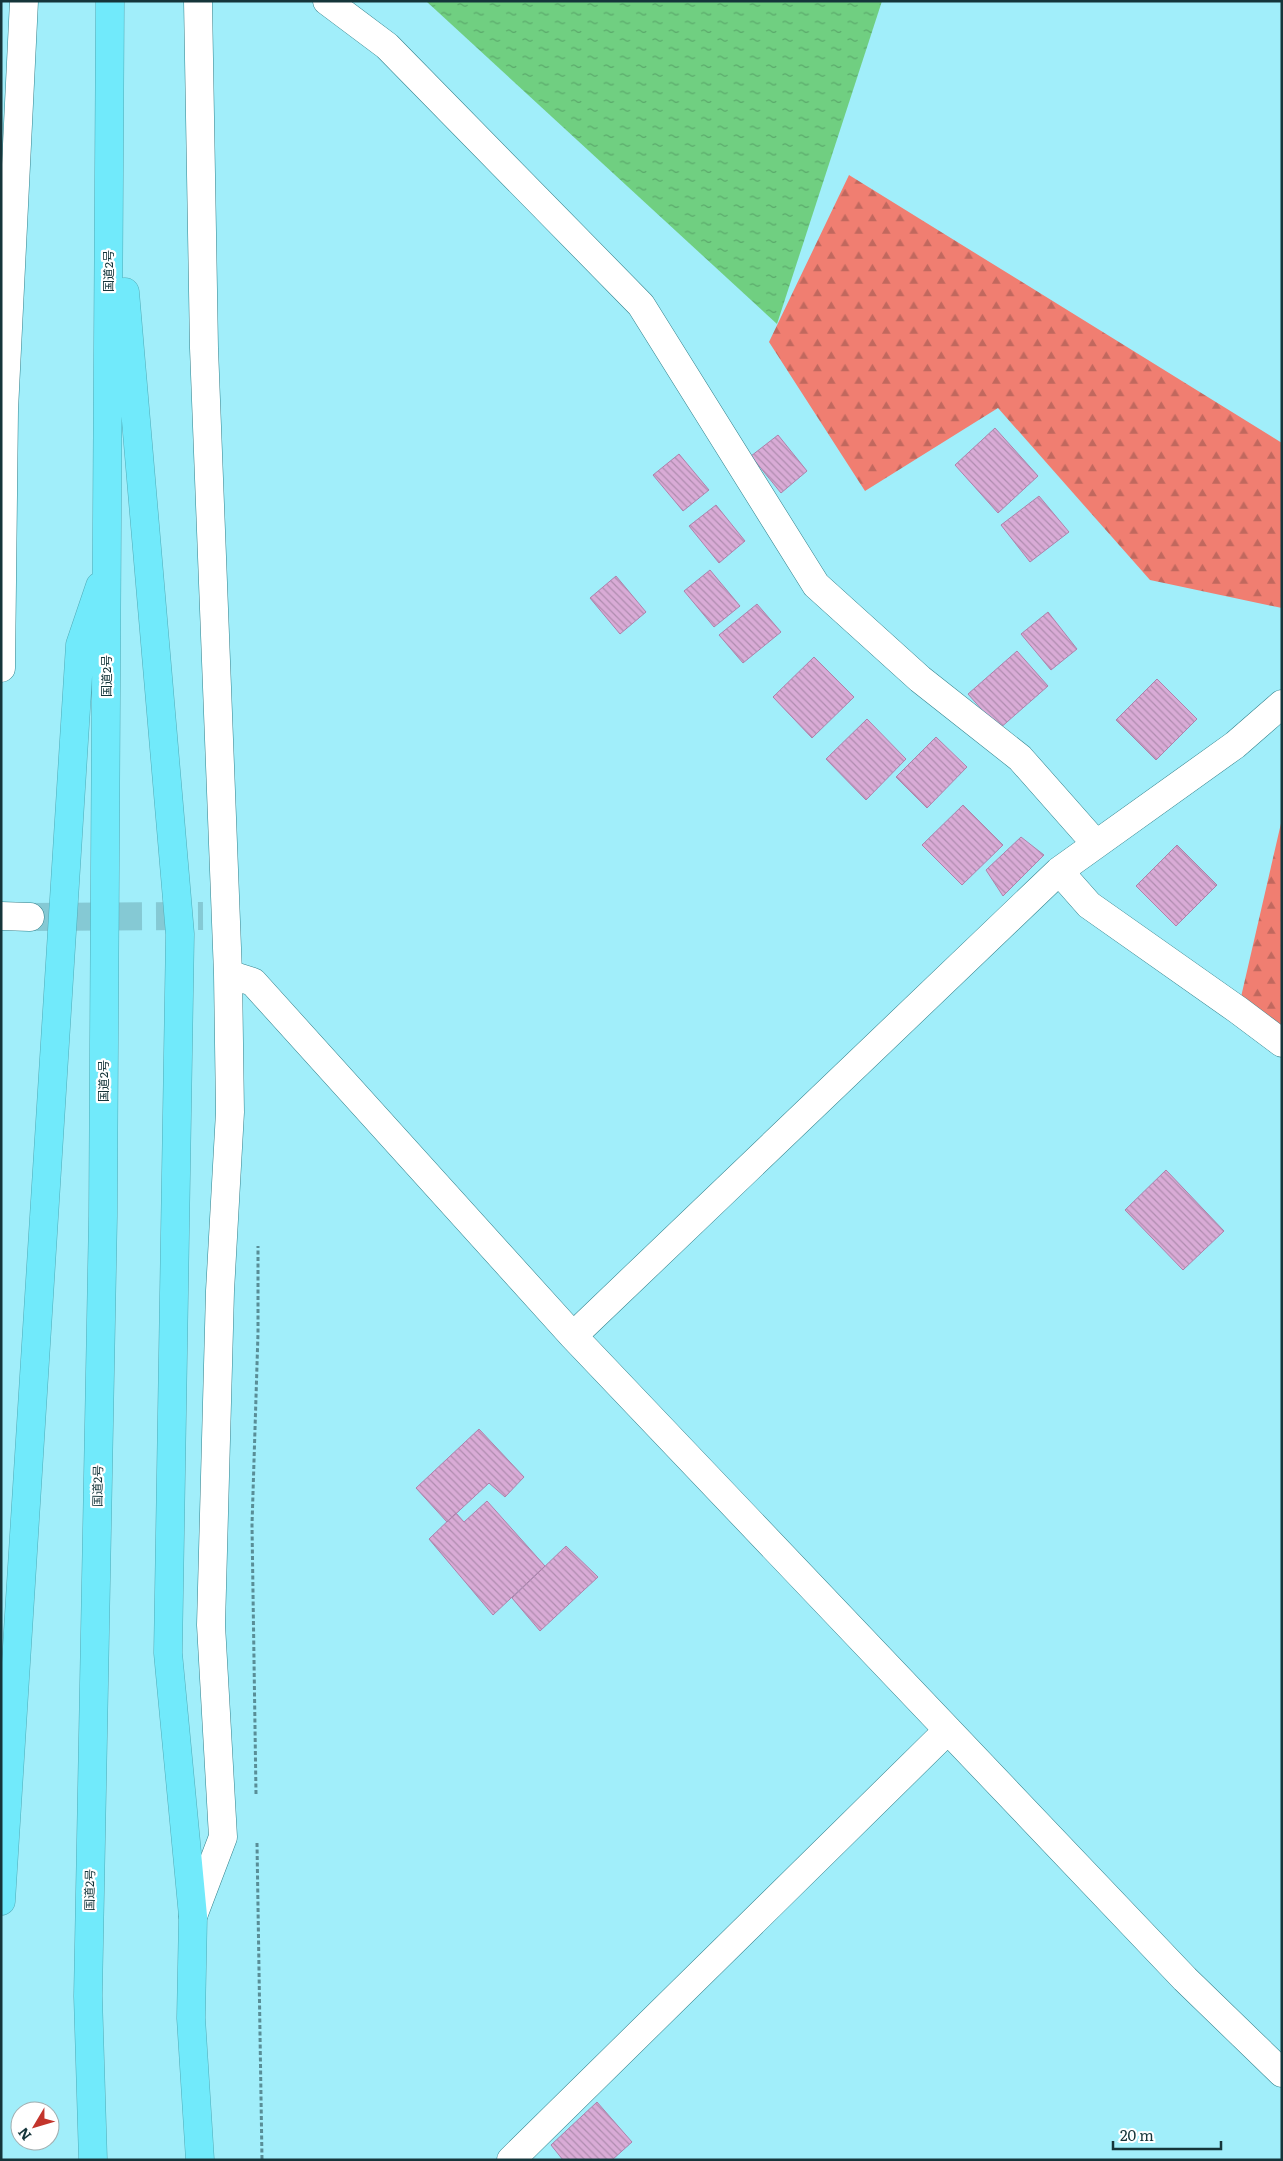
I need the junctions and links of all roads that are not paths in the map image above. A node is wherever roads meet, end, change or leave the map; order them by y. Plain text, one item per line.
1 (24, 1) edge
2 (110, 1) edge
3 (198, 1) edge
4 (327, 1) edge
5 (110, 124) junction
6 (107, 566) junction
7 (1, 668) edge
8 (1282, 704) edge
9 (1096, 844) junction
10 (1059, 871) junction
11 (1, 916) edge
12 (30, 916) tunnel mouth
13 (228, 974) junction
14 (1282, 1043) edge
15 (573, 1336) junction
16 (948, 1730) junction
17 (1, 1901) edge
18 (192, 1916) junction
19 (1282, 2073) edge
20 (93, 2160) edge
21 (200, 2160) edge
22 (511, 2160) edge

1 - 7 street
2 - 5 highway, 国道2号
3 - 13 street
4 - 9 street
5 - 6 highway, 国道2号
5 - 18 highway
6 - 17 highway
6 - 20 highway, 国道2号
8 - 9 street
9 - 10 street
10 - 14 street
10 - 15 street
11 - 12 street
13 - 15 street
13 - 18 street
15 - 16 street
16 - 19 street
16 - 22 street
18 - 21 highway

